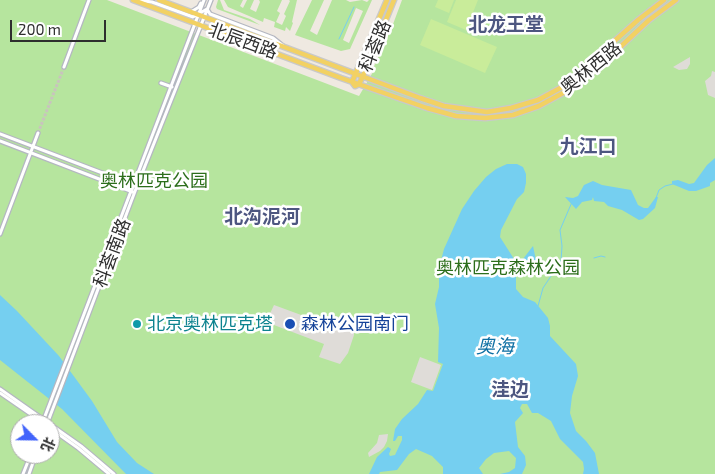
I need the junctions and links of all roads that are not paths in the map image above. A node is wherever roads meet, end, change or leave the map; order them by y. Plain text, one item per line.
1 (89, 0) edge
2 (134, 0) edge
3 (159, 0) edge
4 (203, 0) edge
5 (211, 0) edge
6 (387, 0) edge
7 (394, 0) edge
8 (664, 0) edge
9 (676, 0) edge
10 (207, 9) junction
11 (190, 12) junction
12 (198, 15) junction
13 (204, 17) junction
14 (215, 21) junction
15 (193, 26) junction
16 (200, 26) junction
17 (286, 48) junction
18 (64, 67) tunnel mouth
19 (356, 74) junction
20 (363, 76) junction
21 (161, 82) dead end
22 (352, 82) junction
23 (359, 84) junction
24 (171, 86) junction
25 (177, 86) junction
26 (175, 90) junction
27 (38, 132) tunnel mouth
28 (0, 134) edge
29 (0, 141) edge
30 (33, 146) junction
31 (30, 153) junction
32 (135, 185) junction
33 (133, 192) junction
34 (0, 234) edge
35 (0, 391) edge
36 (32, 414) edge
37 (49, 414) edge
38 (60, 433) edge
39 (60, 435) edge
40 (109, 474) edge
41 (114, 474) edge

1 - 18 street
2 - 10 street
2 - 15 main road, 北辰西路
3 - 11 main road, 北辰西路
4 - 11 street
4 - 12 street, 科荟南路
5 - 10 street, 科荟南路
6 - 19 main road, 科荟路
7 - 20 main road, 科荟路
8 - 20 main road, 奥林西路
9 - 23 main road, 奥林西路
10 - 13 street, 科荟南路
10 - 17 street
11 - 12 main road, 北辰西路
12 - 13 main road, 北辰西路
12 - 15 street, 科荟南路
13 - 14 main road, 北辰西路
13 - 16 street, 科荟南路
14 - 15 street
14 - 17 main road, 北辰西路
15 - 16 main road, 北辰西路
15 - 24 street, 科荟南路
16 - 22 main road, 北辰西路
16 - 25 street, 科荟南路
17 - 19 main road, 北辰西路
19 - 20 main road, 奥林西路
19 - 22 main road, 科荟路
20 - 23 main road, 科荟路
21 - 24 street
22 - 23 main road, 奥林西路
24 - 25 street
24 - 26 street
24 - 32 street, 科荟南路
25 - 26 street, 科荟南路
26 - 32 street, 科荟南路
27 - 30 street
28 - 30 street
29 - 31 street
30 - 31 street
30 - 32 street
31 - 33 street
31 - 34 street
32 - 33 street, 科荟南路
33 - 37 street, 科荟南路
35 - 36 street
38 - 41 street
39 - 40 street

